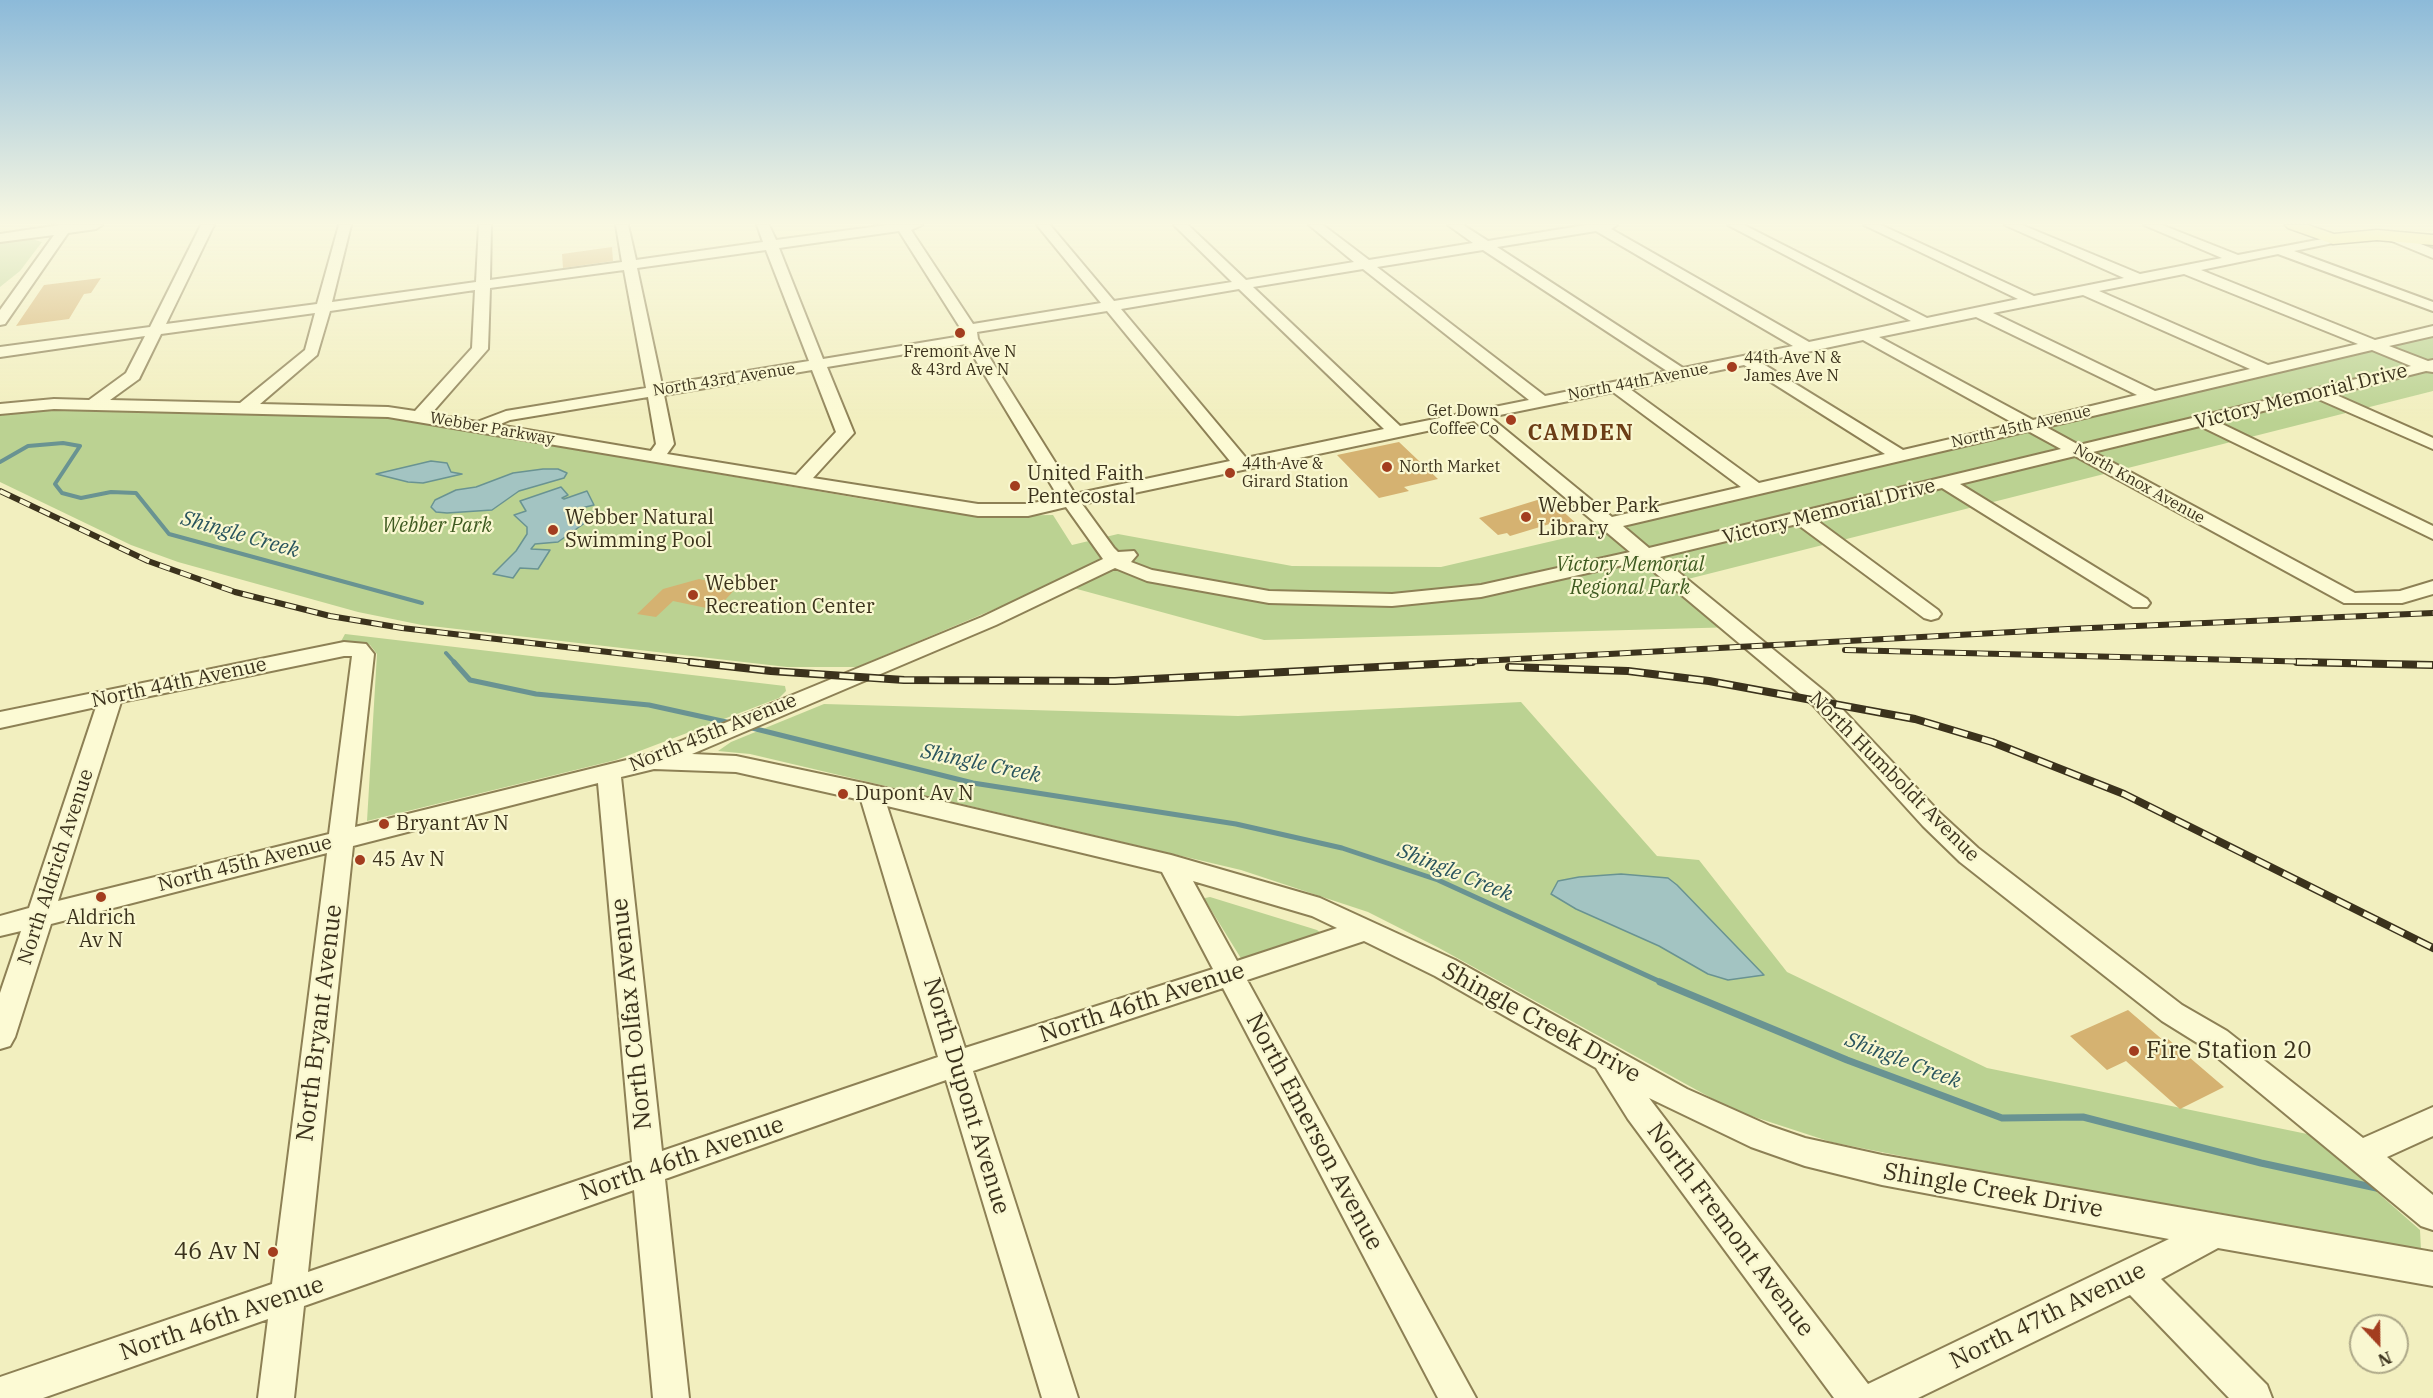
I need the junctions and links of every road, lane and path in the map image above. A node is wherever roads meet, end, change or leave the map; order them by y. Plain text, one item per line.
1 (21, 290) edge
2 (176, 290) edge
3 (328, 290) edge
4 (446, 290) edge
5 (484, 290) edge
6 (635, 290) edge
7 (789, 290) edge
8 (944, 290) edge
9 (1098, 290) edge
10 (1209, 290) edge
11 (1247, 290) edge
12 (1398, 290) edge
13 (1553, 290) edge
14 (1712, 290) edge
15 (1861, 290) edge
16 (2010, 290) edge
17 (2083, 290) edge
18 (2084, 290) edge
19 (2236, 290) edge
20 (2388, 290) edge
21 (2033, 301) junction
22 (1111, 306) junction
23 (324, 307) junction
24 (2433, 307) edge
25 (1978, 312) junction
26 (0, 321) edge
27 (1925, 323) junction
28 (156, 330) junction
29 (2433, 331) edge
30 (969, 334) junction
31 (1864, 335) junction
32 (2373, 345) junction
33 (1808, 348) junction
34 (0, 352) edge
35 (1747, 360) junction
36 (818, 364) junction
37 (2431, 367) edge
38 (2266, 370) junction
39 (1682, 374) junction
40 (1617, 387) junction
41 (655, 391) junction
42 (2319, 393) junction
43 (2152, 396) junction
44 (1542, 402) junction
45 (93, 405) junction
46 (244, 408) junction
47 (0, 410) edge
48 (1477, 415) junction
49 (419, 417) junction
50 (2203, 421) junction
51 (2029, 425) junction
52 (480, 427) junction
53 (1397, 432) junction
54 (2433, 444) edge
55 (2079, 451) junction
56 (1899, 455) junction
57 (656, 456) junction
58 (1242, 464) junction
59 (800, 481) junction
60 (1946, 483) junction
61 (1755, 489) junction
62 (1071, 503) junction
63 (978, 510) joint
64 (1803, 519) junction
65 (1608, 524) junction
66 (2433, 533) edge
67 (1647, 556) junction
68 (1121, 558) junction
69 (2433, 587) edge
70 (2140, 603) dead end
71 (1931, 614) dead end
72 (358, 650) joint
73 (111, 697) junction
74 (0, 720) edge
75 (654, 761) junction
76 (609, 773) junction
77 (872, 794) junction
78 (341, 840) junction
79 (1171, 865) junction
80 (42, 915) junction
81 (0, 926) edge
82 (1365, 930) junction
83 (1229, 975) junction
84 (0, 1037) edge
85 (1606, 1060) junction
86 (956, 1064) junction
87 (2433, 1121) edge
88 (2369, 1161) junction
89 (647, 1170) junction
90 (2433, 1215) edge
91 (2216, 1232) junction
92 (2433, 1269) edge
93 (2134, 1275) junction
94 (289, 1296) junction
95 (0, 1395) edge
96 (276, 1398) edge
97 (671, 1398) edge
98 (1060, 1398) edge
99 (1458, 1398) edge
100 (1856, 1398) edge
101 (1878, 1398) edge
102 (2254, 1398) edge

1 - 26 street
2 - 28 street
3 - 23 street
4 - 23 street
5 - 49 street
6 - 41 street
7 - 36 street
8 - 30 street
9 - 22 street
10 - 22 street, North 43rd Avenue
11 - 53 street
12 - 44 street
13 - 39 street
14 - 33 street
15 - 27 street
16 - 21 street
17 - 21 street, North 44th Avenue
18 - 38 street
19 - 32 street
20 - 24 street
21 - 25 street, North 44th Avenue
22 - 30 street, North 43rd Avenue
22 - 58 street
23 - 28 street
23 - 46 street
25 - 27 street, North 44th Avenue
25 - 43 street
27 - 31 street, North 44th Avenue
28 - 34 street
28 - 45 street
29 - 32 street, North 45th Avenue
30 - 36 street, North 43rd Avenue
30 - 62 street
31 - 33 street, North 44th Avenue
31 - 51 street, North Knox Avenue
32 - 37 street
32 - 38 street, North 45th Avenue
33 - 35 street, North 44th Avenue
35 - 39 street, North 44th Avenue
35 - 56 street
36 - 41 street, North 43rd Avenue
36 - 59 street
37 - 42 street, Victory Memorial Drive
38 - 43 street, North 45th Avenue
39 - 40 street, North 44th Avenue
40 - 44 street, North 44th Avenue
40 - 61 street
41 - 52 street, North 43rd Avenue
41 - 57 street
42 - 50 street, Victory Memorial Drive
42 - 54 street
43 - 51 street, North 45th Avenue
44 - 48 street, North 44th Avenue
45 - 46 street, Webber Parkway
45 - 47 street, Webber Parkway
46 - 49 street, Webber Parkway
48 - 53 street, North 44th Avenue
48 - 65 street, North Humboldt Avenue
49 - 52 street, Webber Parkway
50 - 55 street, Victory Memorial Drive
50 - 66 street
51 - 55 street, North Knox Avenue
51 - 56 street, North 45th Avenue
52 - 57 street, Webber Parkway
53 - 58 street, North 44th Avenue
55 - 60 street, Victory Memorial Drive
55 - 69 street, North Knox Avenue
56 - 61 street, North 45th Avenue
57 - 59 street, Webber Parkway
58 - 62 street, North 44th Avenue
59 - 63 street, Webber Parkway
60 - 64 street, Victory Memorial Drive
60 - 70 street
61 - 65 street, North 45th Avenue
62 - 63 street, North 44th Avenue
62 - 68 street, Victory Memorial Drive
64 - 67 street, Victory Memorial Drive
64 - 71 street
65 - 67 street, North Humboldt Avenue
67 - 68 street, Victory Memorial Drive
67 - 88 street, North Humboldt Avenue
68 - 75 street, North 45th Avenue
72 - 73 street, North 44th Avenue
72 - 78 street, North Bryant Avenue
73 - 74 street, North 44th Avenue
73 - 80 street, North Aldrich Avenue
75 - 76 street, North 45th Avenue
75 - 77 street, Shingle Creek Drive
76 - 78 street, North 45th Avenue
76 - 89 street, North Colfax Avenue
77 - 79 street, Shingle Creek Drive
77 - 86 street, North Dupont Avenue
78 - 80 street, North 45th Avenue
78 - 94 street, North Bryant Avenue
79 - 82 street, Shingle Creek Drive
79 - 83 street, North Emerson Avenue
80 - 81 street, North 45th Avenue
80 - 84 street, North Aldrich Avenue
82 - 83 street, North 46th Avenue
82 - 85 street, Shingle Creek Drive
83 - 86 street, North 46th Avenue
83 - 99 street, North Emerson Avenue
85 - 91 street, Shingle Creek Drive
85 - 100 street, North Fremont Avenue
86 - 89 street, North 46th Avenue
86 - 98 street, North Dupont Avenue
87 - 88 street
88 - 90 street, North Humboldt Avenue
89 - 94 street, North 46th Avenue
89 - 97 street, North Colfax Avenue
91 - 92 street, Shingle Creek Drive
91 - 93 street, North 47th Avenue
93 - 101 street, North 47th Avenue
93 - 102 street
94 - 95 street, North 46th Avenue
94 - 96 street, North Bryant Avenue

